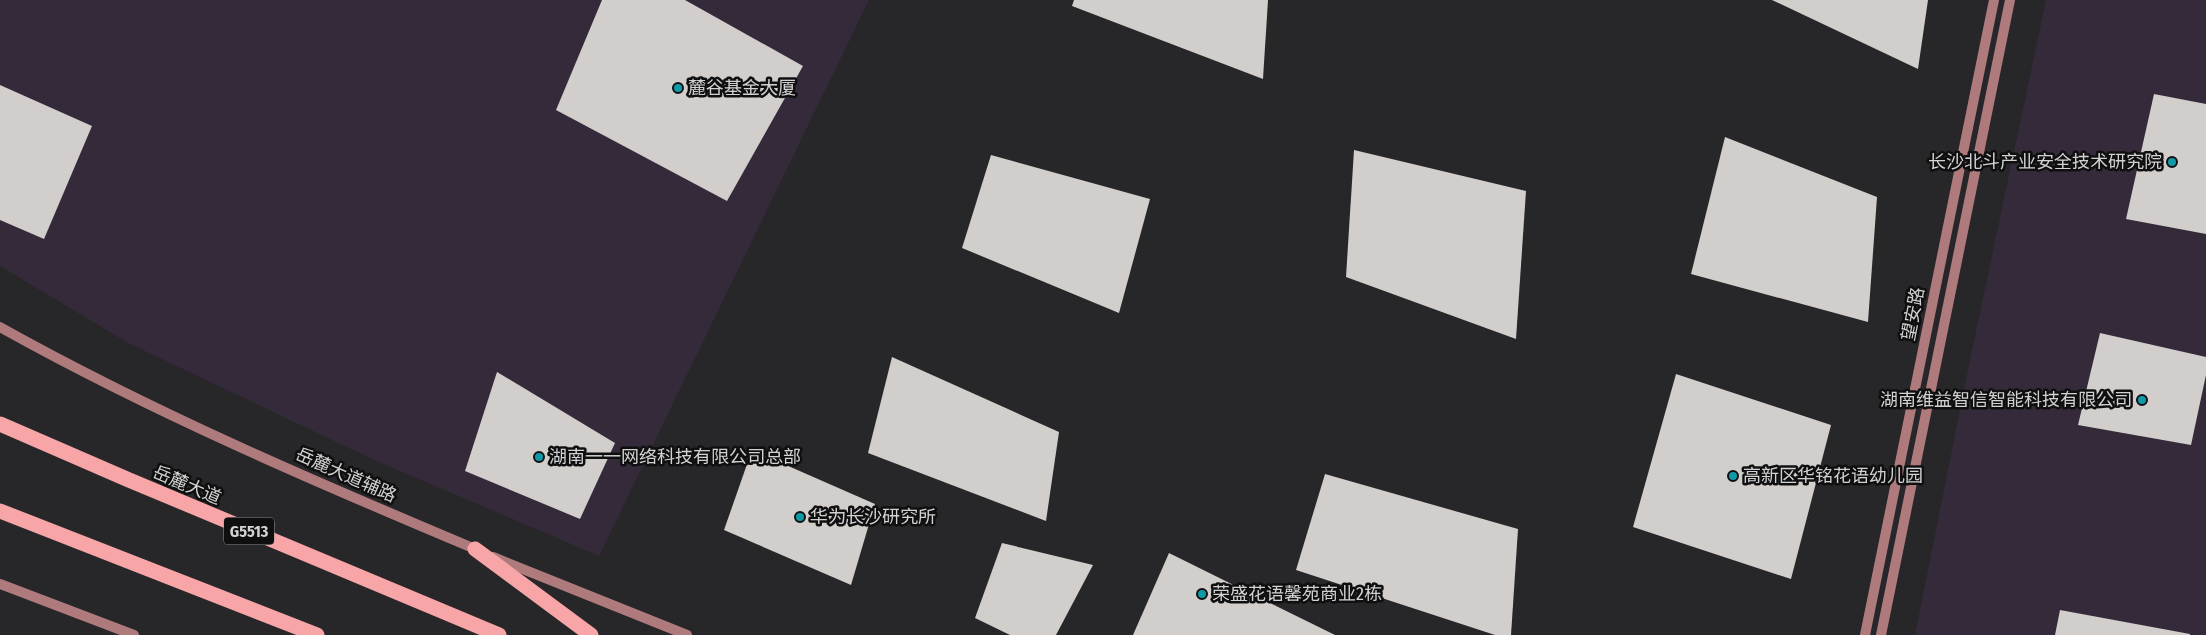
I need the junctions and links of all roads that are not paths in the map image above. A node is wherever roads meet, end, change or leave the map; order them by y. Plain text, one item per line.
1 (1994, 0) edge
2 (2010, 0) edge
3 (0, 327) edge
4 (0, 424) edge
5 (0, 511) edge
6 (476, 549) junction
7 (0, 584) edge
8 (134, 635) edge
9 (317, 635) edge
10 (499, 635) edge
11 (591, 635) edge
12 (687, 635) edge
13 (1865, 635) edge
14 (1881, 635) edge

1 - 13 street, 望安路
2 - 14 street, 望安路
3 - 6 street, 岳麓大道辅路
4 - 10 highway, 岳麓大道 / G5513
5 - 9 highway
6 - 11 highway
6 - 12 street, 岳麓大道辅路
7 - 8 street

